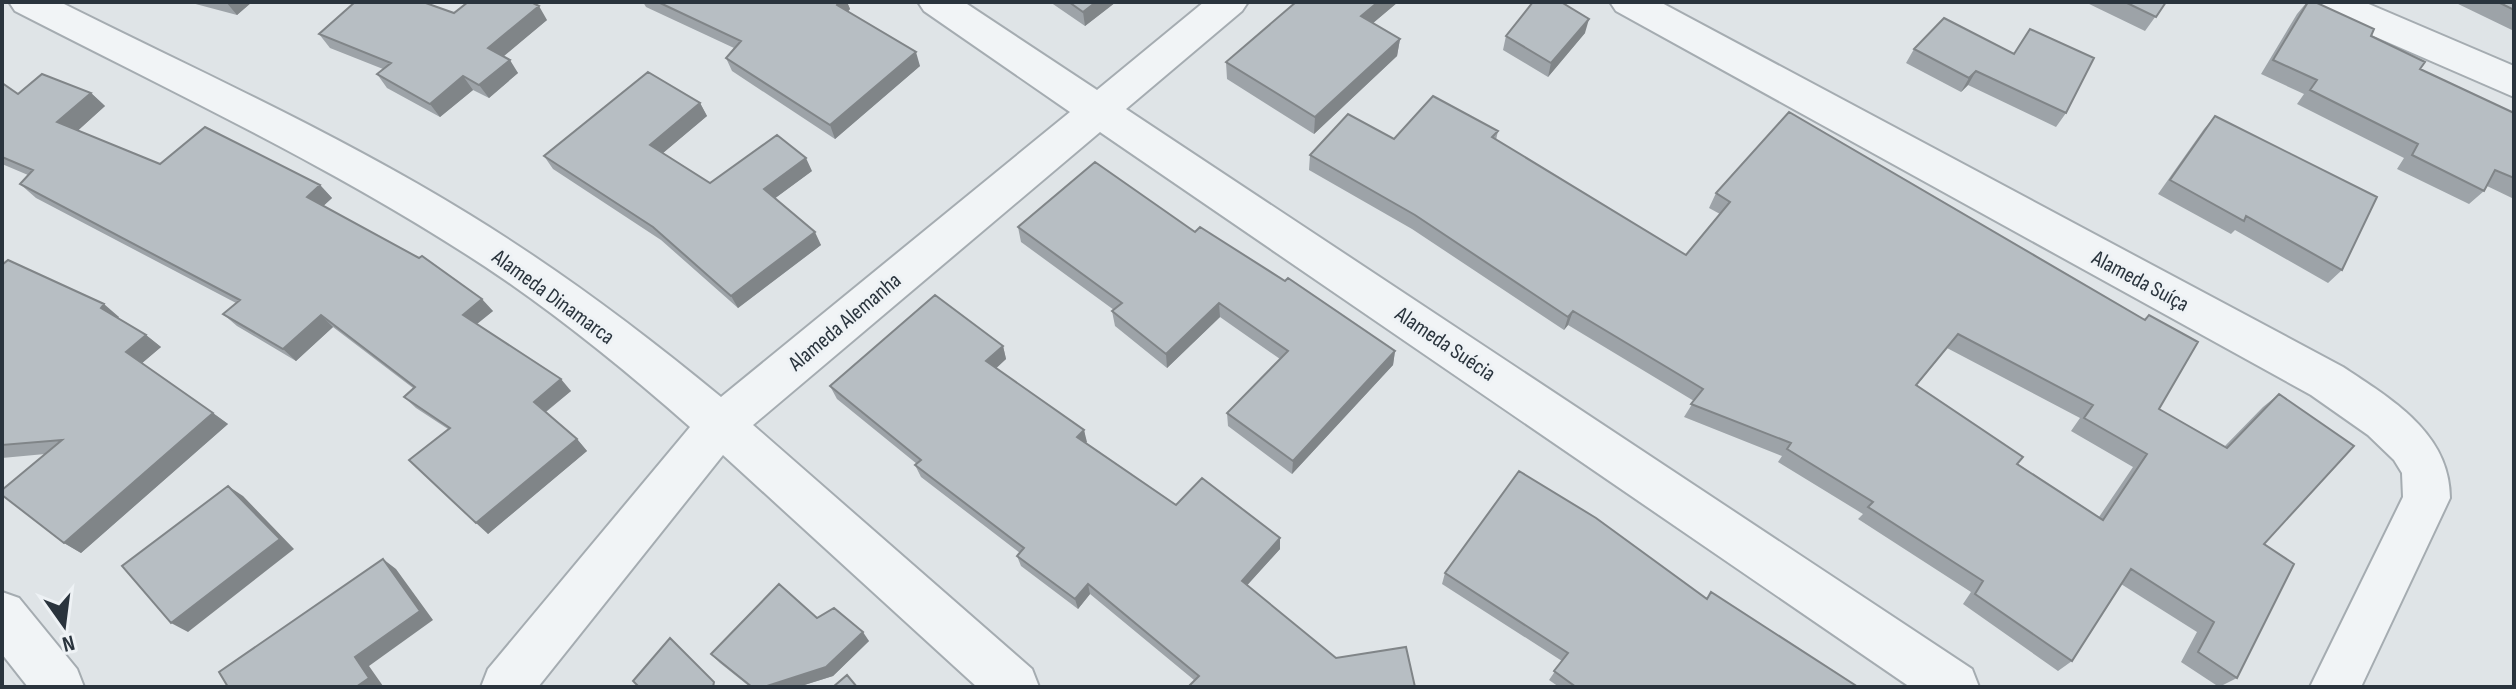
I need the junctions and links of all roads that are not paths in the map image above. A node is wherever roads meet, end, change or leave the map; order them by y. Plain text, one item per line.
1 (28, 2) edge
2 (937, 2) edge
3 (1229, 2) edge
4 (1629, 2) edge
5 (2329, 2) edge
6 (2514, 82) edge
7 (1100, 109) junction
8 (720, 425) junction
9 (2, 615) edge
10 (59, 687) edge
11 (506, 687) edge
12 (1014, 687) edge
13 (1954, 687) edge
14 (2335, 687) edge

1 - 8 street, Alameda Dinamarca
2 - 7 street, Alameda Suécia
3 - 7 street, Alameda Alemanha
4 - 14 street, Alameda Suíça
5 - 6 street
7 - 8 street, Alameda Alemanha
7 - 13 street, Alameda Suécia
8 - 11 street, Alameda Alemanha
8 - 12 street, Alameda Dinamarca
9 - 10 street

